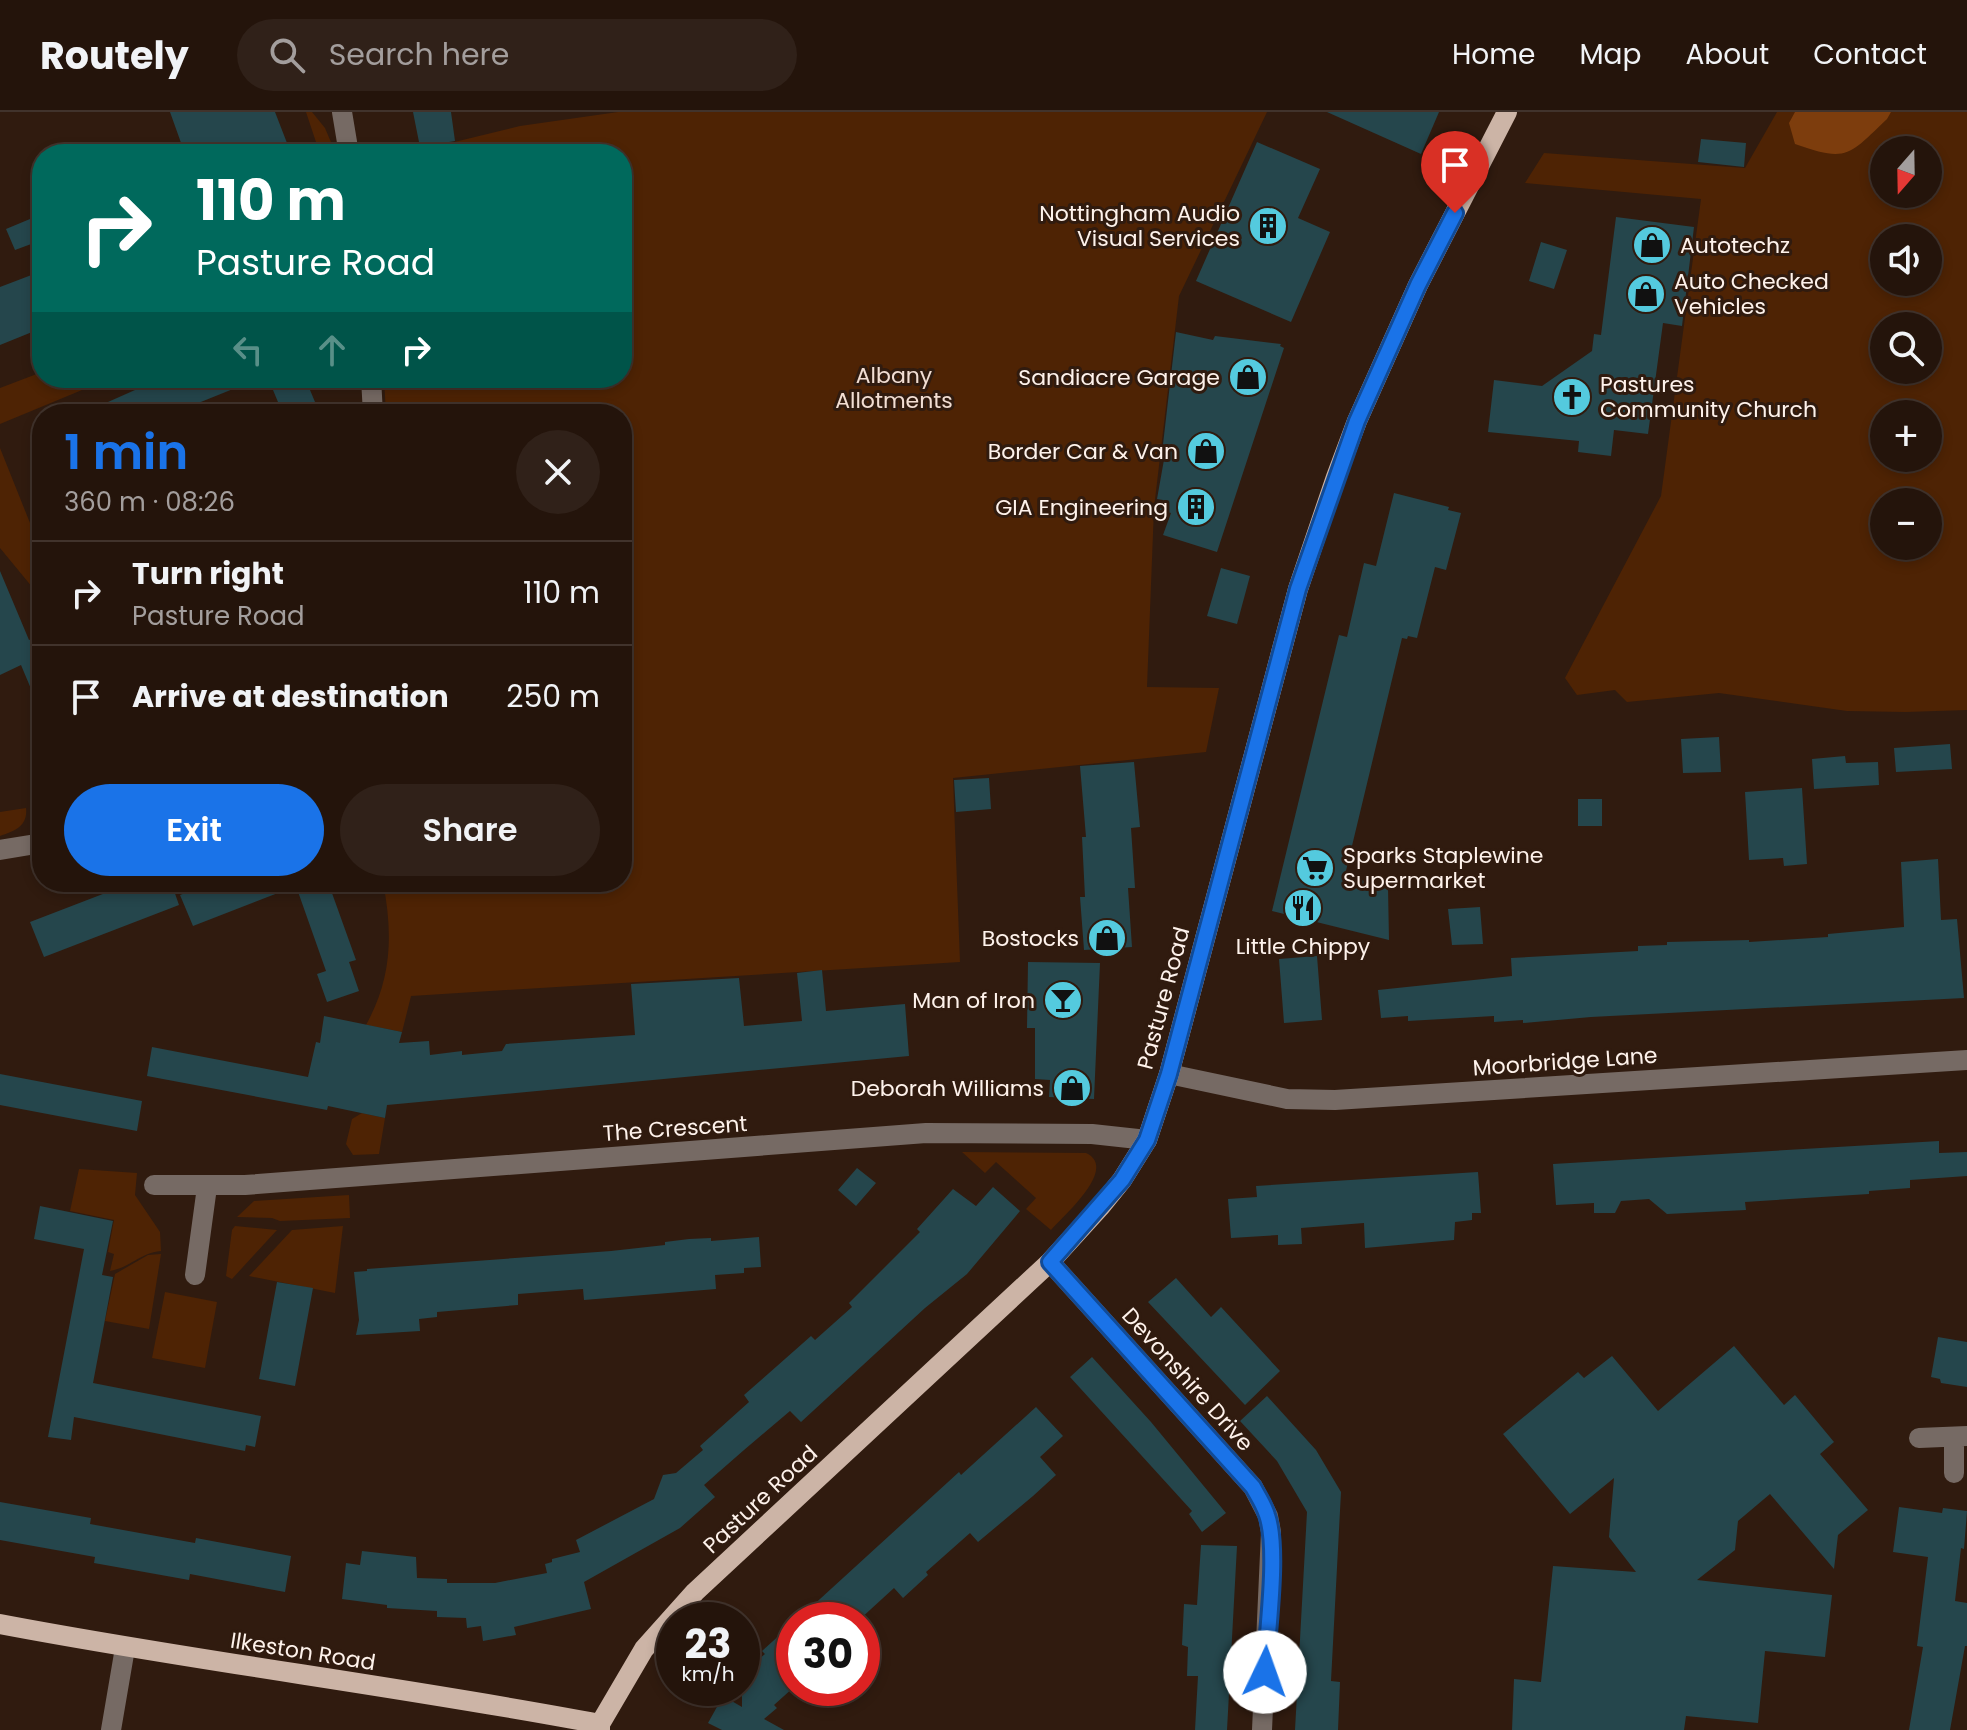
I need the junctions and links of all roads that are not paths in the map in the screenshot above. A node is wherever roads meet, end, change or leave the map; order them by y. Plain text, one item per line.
1 (342, 112) edge
2 (1507, 112) edge
3 (347, 144) edge
4 (32, 845) edge
5 (0, 850) edge
6 (1967, 1060) edge
7 (1169, 1074) junction
8 (1147, 1140) junction
9 (154, 1185) dead end
10 (207, 1187) junction
11 (1050, 1262) junction
12 (195, 1275) dead end
13 (1961, 1436) edge
14 (1919, 1438) dead end
15 (1954, 1473) dead end
16 (0, 1624) edge
17 (125, 1648) junction
18 (600, 1727) edge
19 (111, 1730) edge
20 (1262, 1730) edge

1 - 3 street
2 - 7 main road, Pasture Road
4 - 5 street
6 - 7 street, Moorbridge Lane
7 - 8 main road, Pasture Road
8 - 10 street, The Crescent
8 - 11 main road, Pasture Road
9 - 10 street, The Crescent
10 - 12 street
11 - 18 main road, Pasture Road
11 - 20 street, Devonshire Drive
13 - 14 street
13 - 15 street
16 - 17 main road, Ilkeston Road
17 - 18 main road, Ilkeston Road
17 - 19 street

